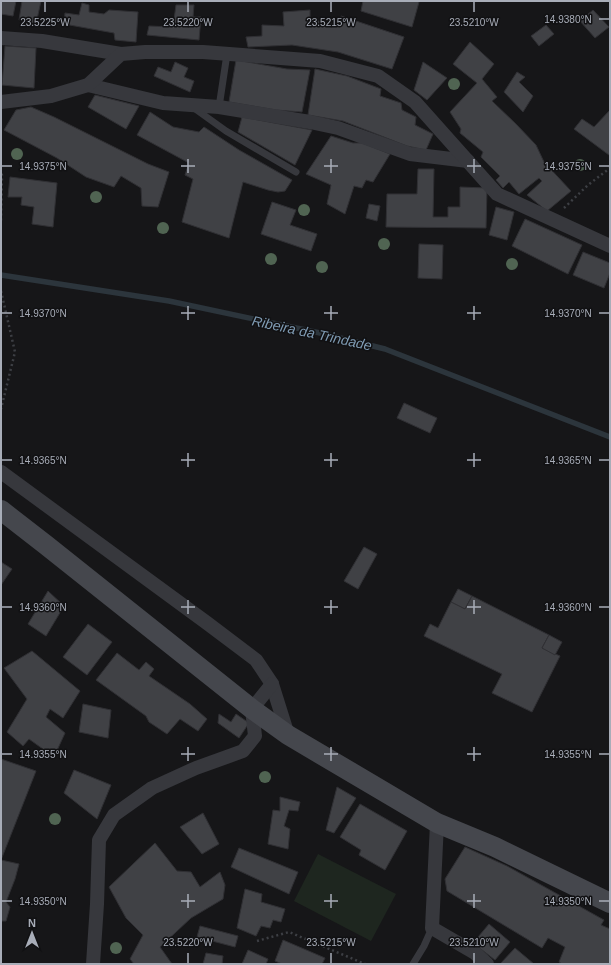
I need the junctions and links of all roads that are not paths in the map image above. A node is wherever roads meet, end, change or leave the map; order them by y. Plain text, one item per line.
1 (1, 38) edge
2 (121, 54) junction
3 (227, 54) junction
4 (88, 85) junction
5 (1, 102) edge
6 (190, 105) junction
7 (219, 108) junction
8 (468, 161) junction
9 (296, 172) dead end
10 (610, 246) edge
11 (1, 472) edge
12 (1, 510) edge
13 (272, 684) junction
14 (252, 709) junction
15 (288, 735) junction
16 (437, 823) junction
17 (610, 904) edge
18 (432, 928) junction
19 (93, 964) edge
20 (413, 964) edge
21 (487, 964) edge

1 - 2 street
2 - 3 street
2 - 4 street
3 - 7 lane
3 - 8 street
4 - 5 street
4 - 6 street
6 - 7 street
6 - 9 lane
7 - 8 street
8 - 10 street
11 - 13 street
12 - 14 street
13 - 14 street
13 - 15 street
14 - 15 street
14 - 19 street
15 - 16 street
16 - 17 street
16 - 18 street
18 - 20 lane
18 - 21 street

